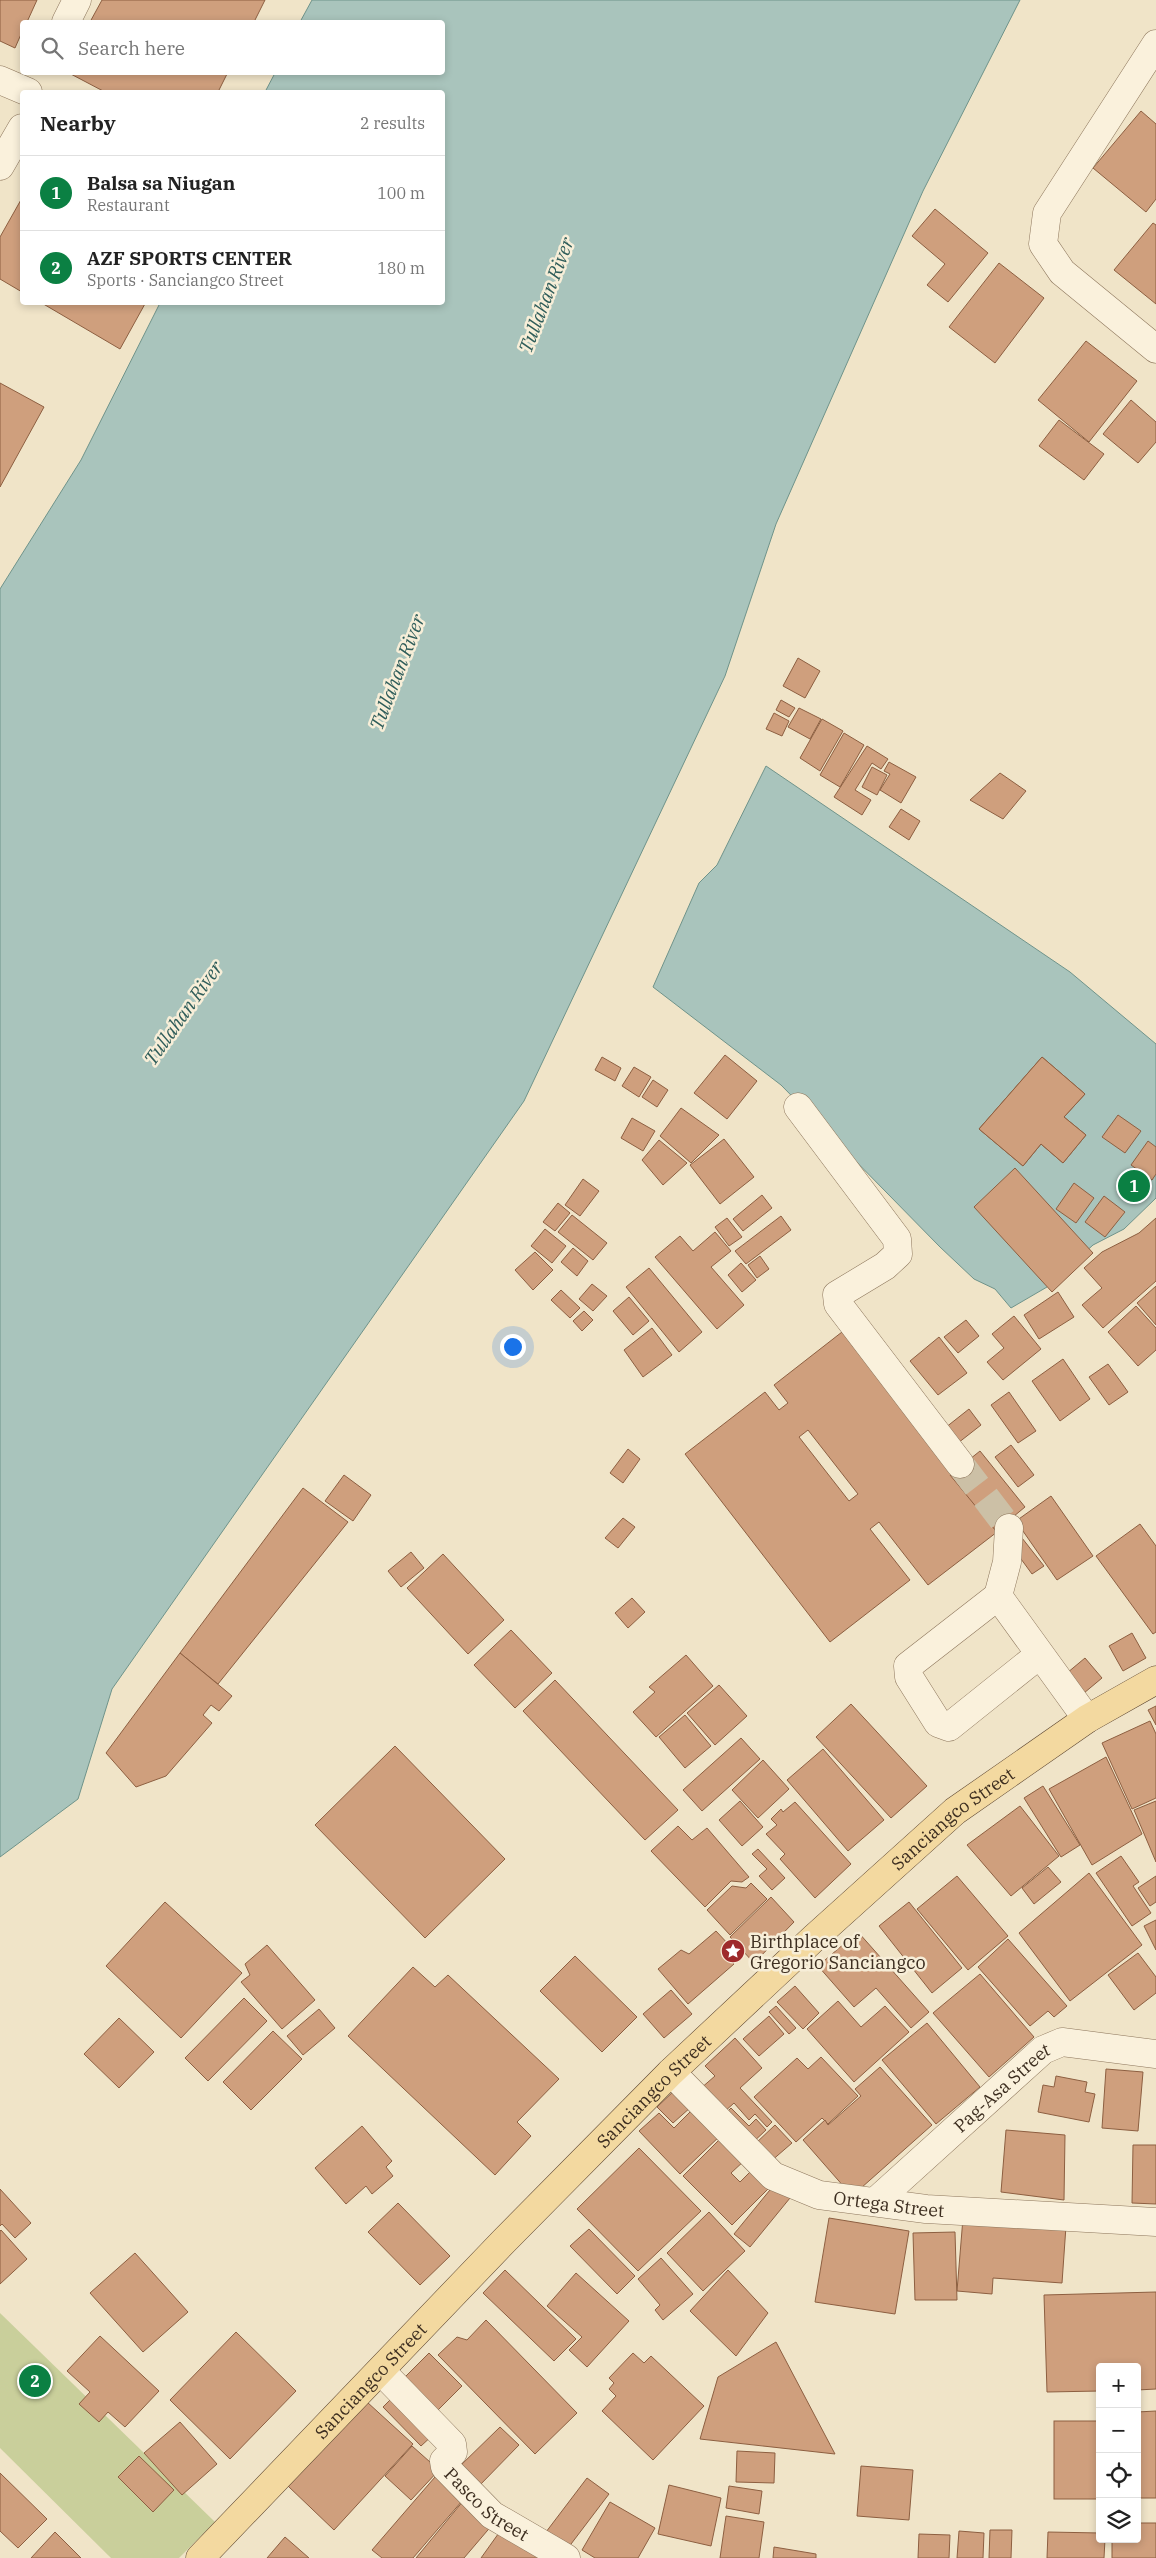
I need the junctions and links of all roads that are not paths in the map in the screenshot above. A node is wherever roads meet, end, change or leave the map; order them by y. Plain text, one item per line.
1 (77, 0) edge
2 (67, 20) edge
3 (1152, 61) edge
4 (38, 75) edge
5 (0, 80) edge
6 (24, 90) edge
7 (30, 90) edge
8 (20, 131) edge
9 (0, 166) edge
10 (1156, 349) edge
11 (798, 1107) dead end
12 (960, 1464) tunnel mouth
13 (1009, 1528) tunnel mouth
14 (998, 1596) junction
15 (1039, 1655) junction
16 (1156, 1680) edge
17 (1087, 1719) junction
18 (1156, 2054) edge
19 (671, 2072) junction
20 (875, 2202) junction
21 (1156, 2222) edge
22 (381, 2371) junction
23 (200, 2558) edge
24 (566, 2558) edge

1 - 2 street
3 - 10 street
4 - 7 street
5 - 6 street
8 - 9 street
11 - 12 street
13 - 14 street
14 - 15 street
14 - 15 street
15 - 17 street
16 - 17 main road, Sanciangco Street
17 - 19 main road, Sanciangco Street
18 - 20 street, Pag-Asa Street
19 - 20 street, Ortega Street
19 - 22 main road, Sanciangco Street
20 - 21 street, Ortega Street
22 - 23 main road, Sanciangco Street
22 - 24 street, Pasco Street

